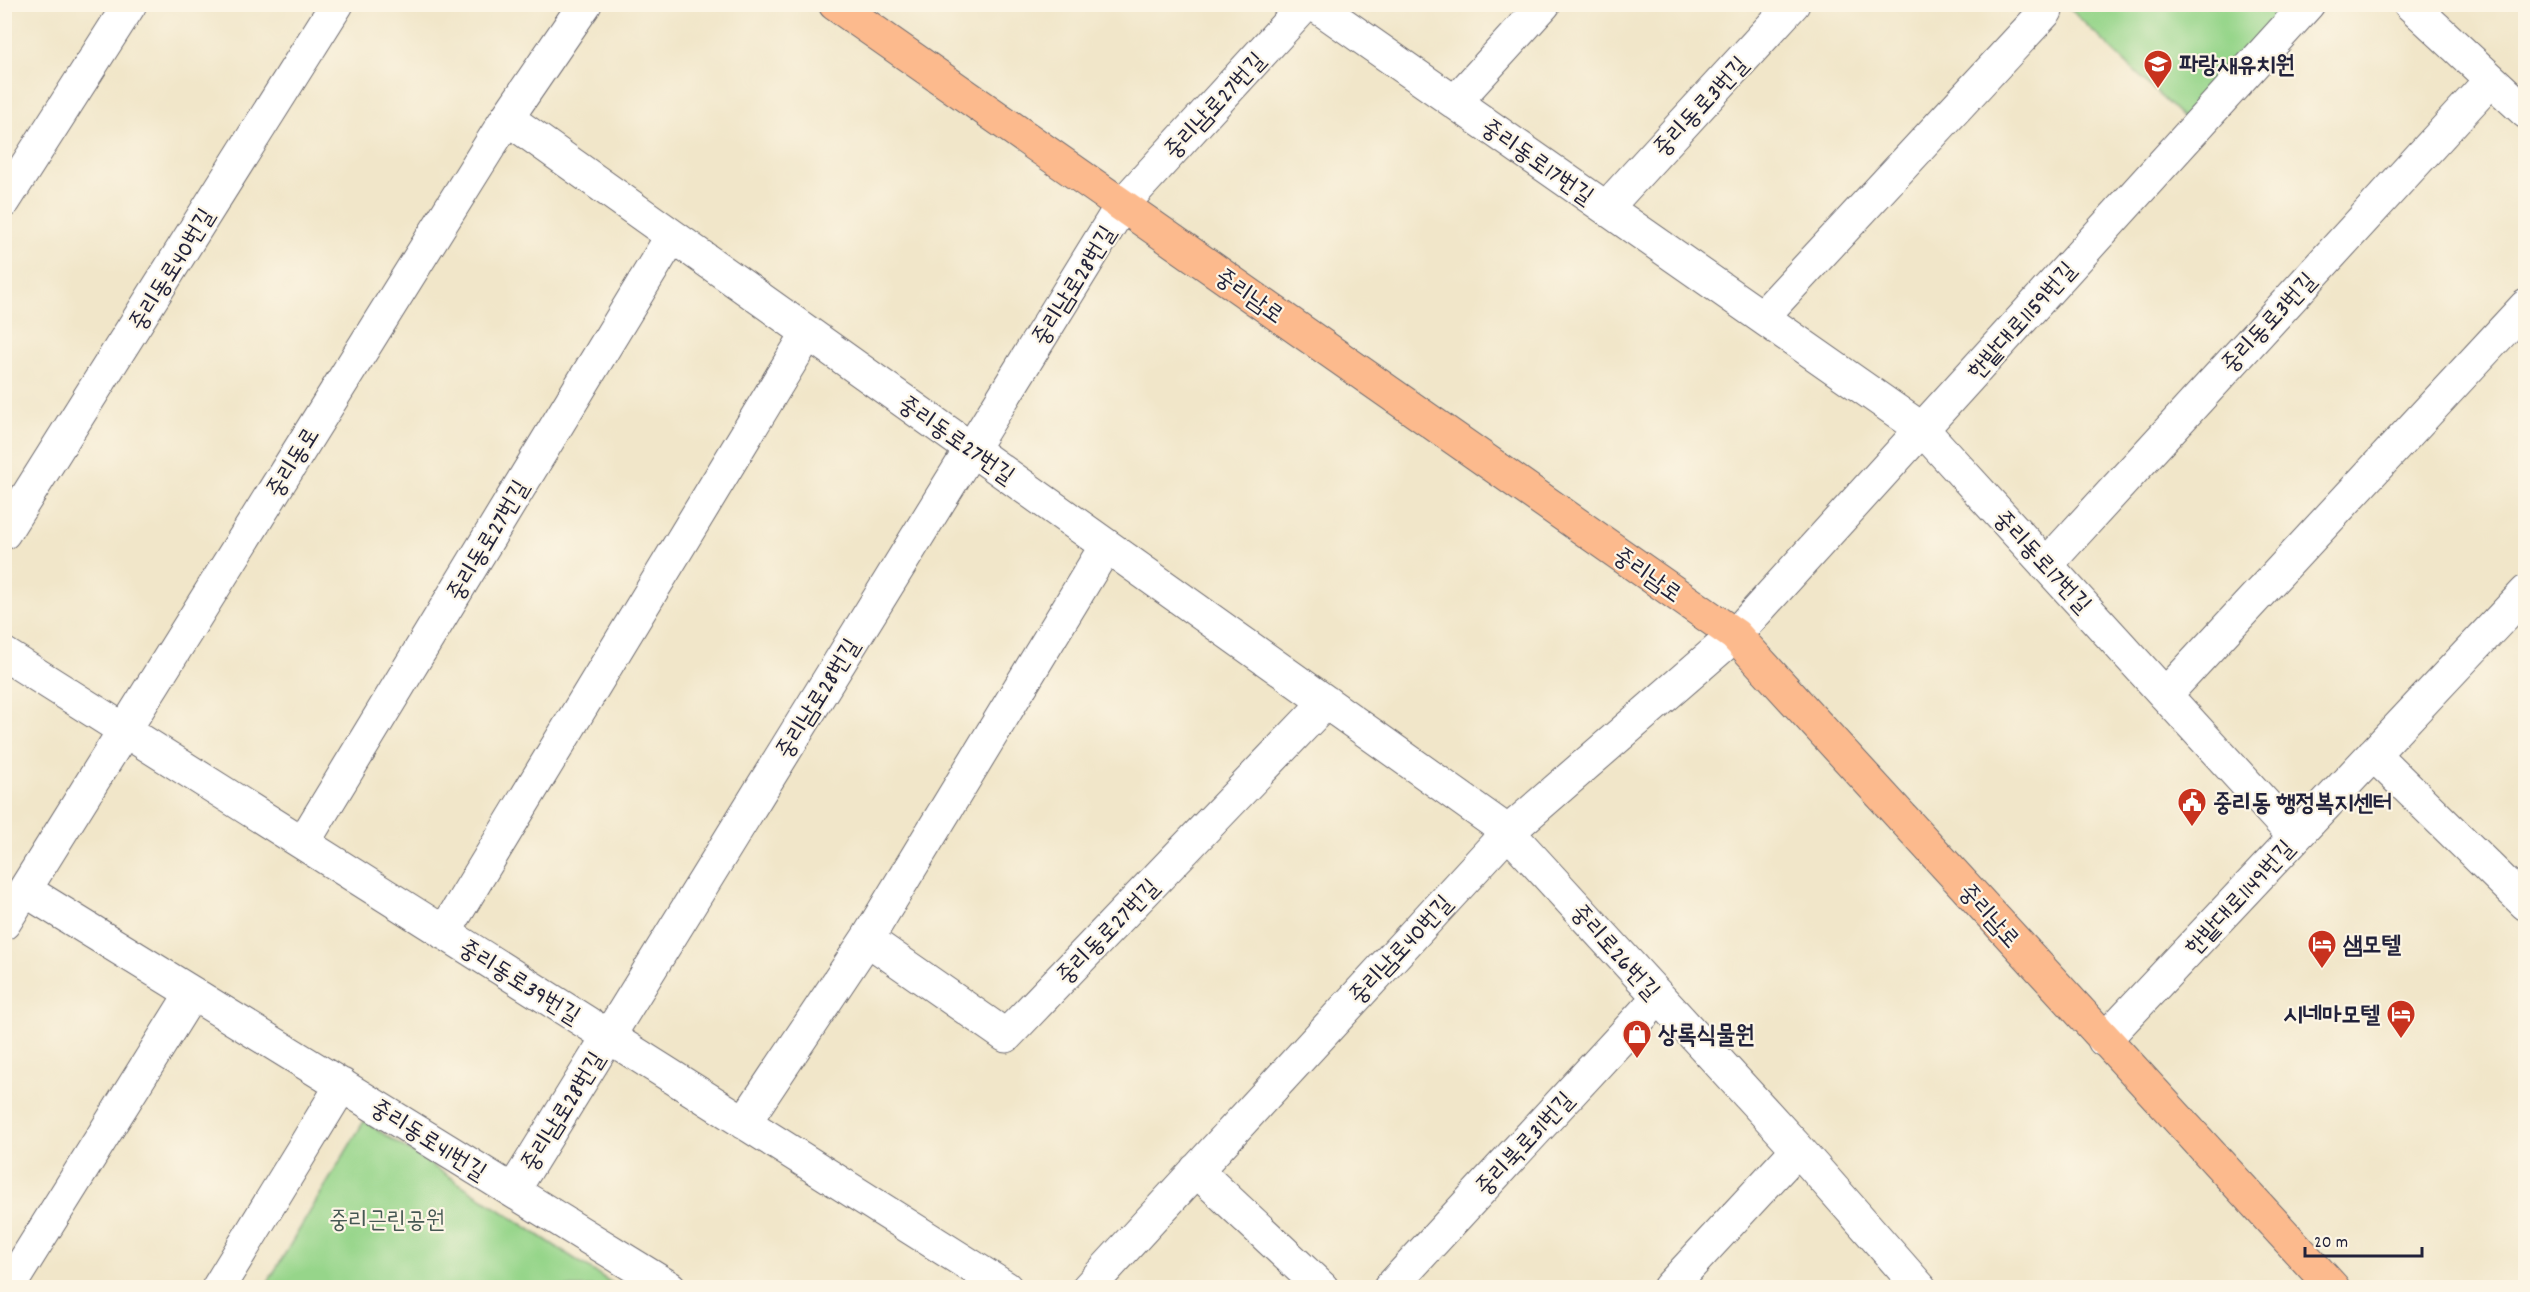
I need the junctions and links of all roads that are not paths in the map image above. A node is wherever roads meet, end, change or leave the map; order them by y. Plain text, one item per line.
1 (130, 4) edge
2 (337, 4) edge
3 (585, 4) edge
4 (835, 4) edge
5 (1306, 4) edge
6 (1314, 4) edge
7 (1544, 4) edge
8 (1793, 4) edge
9 (2040, 4) edge
10 (2308, 4) edge
11 (2410, 4) edge
12 (2491, 80) junction
13 (1455, 102) junction
14 (2526, 112) edge
15 (507, 118) junction
16 (4, 201) edge
17 (1122, 205) junction
18 (1606, 208) junction
19 (672, 236) junction
20 (2526, 306) edge
21 (1762, 317) junction
22 (808, 333) junction
23 (1922, 429) junction
24 (971, 449) junction
25 (4, 533) edge
26 (1106, 546) junction
27 (2046, 565) junction
28 (2526, 592) edge
29 (1735, 635) junction
30 (4, 654) edge
31 (2165, 695) junction
32 (1326, 702) junction
33 (124, 731) junction
34 (2373, 754) junction
35 (1508, 832) junction
36 (2295, 837) junction
37 (303, 843) junction
38 (25, 890) junction
39 (2526, 904) edge
40 (4, 923) edge
41 (444, 933) junction
42 (867, 939) junction
43 (192, 993) junction
44 (1658, 998) junction
45 (608, 1036) junction
46 (2104, 1040) junction
47 (342, 1085) junction
48 (744, 1123) junction
49 (1798, 1149) junction
50 (1196, 1170) junction
51 (513, 1191) junction
52 (8, 1287) edge
53 (218, 1287) edge
54 (670, 1287) edge
55 (1006, 1287) edge
56 (1088, 1287) edge
57 (1322, 1287) edge
58 (1390, 1287) edge
59 (1669, 1287) edge
60 (1920, 1287) edge
61 (2333, 1287) edge

1 - 16 street
2 - 25 street, 중리동로40번길
3 - 15 street, 중리동로
4 - 17 main road, 중리남로
5 - 17 street, 중리남로27번길
6 - 13 street, 중리동로17번길
7 - 13 street
8 - 18 street, 중리동로3번길
9 - 21 street
10 - 23 street, 한밭대로1159번길
11 - 12 street
12 - 14 street
12 - 27 street, 중리동로3번길
13 - 18 street, 중리동로17번길
15 - 19 street, 중리동로27번길
15 - 33 street, 중리동로
17 - 24 street, 중리남로28번길
17 - 29 main road, 중리남로
18 - 21 street, 중리동로17번길
19 - 22 street, 중리동로27번길
19 - 37 street, 중리동로27번길
20 - 31 street
21 - 23 street, 중리동로17번길
22 - 24 street, 중리동로27번길
22 - 41 street
23 - 27 street, 중리동로17번길
23 - 29 street, 한밭대로1159번길
24 - 26 street, 중리동로27번길
24 - 45 street, 중리남로28번길
26 - 32 street, 중리동로27번길
26 - 42 street
27 - 31 street, 중리동로17번길
28 - 34 street, 한밭대로1149번길
29 - 35 street, 중리남로40번길
29 - 46 main road, 중리남로
30 - 33 street
31 - 36 street, 중리동로17번길
32 - 35 street, 중리동로27번길
32 - 42 street, 중리동로27번길
33 - 37 street, 중리동로39번길
33 - 38 street, 중리동로
34 - 36 street, 한밭대로1149번길
34 - 39 street
35 - 44 street, 중리로26번길
35 - 50 street, 중리남로40번길
36 - 46 street, 한밭대로1149번길
37 - 41 street, 중리동로39번길
38 - 40 street, 중리동로
38 - 43 street, 중리동로41번길
41 - 45 street, 중리동로39번길
42 - 48 street
43 - 47 street, 중리동로41번길
43 - 52 street
44 - 49 street, 중리로26번길
44 - 58 street, 중리북로31번길
45 - 48 street, 중리동로39번길
45 - 51 street, 중리남로28번길
46 - 61 main road, 중리남로
47 - 51 street, 중리동로41번길
47 - 53 street
48 - 55 street, 중리동로39번길
49 - 59 street
49 - 60 street, 중리로26번길
50 - 56 street, 중리남로40번길
50 - 57 street
51 - 54 street, 중리동로41번길

